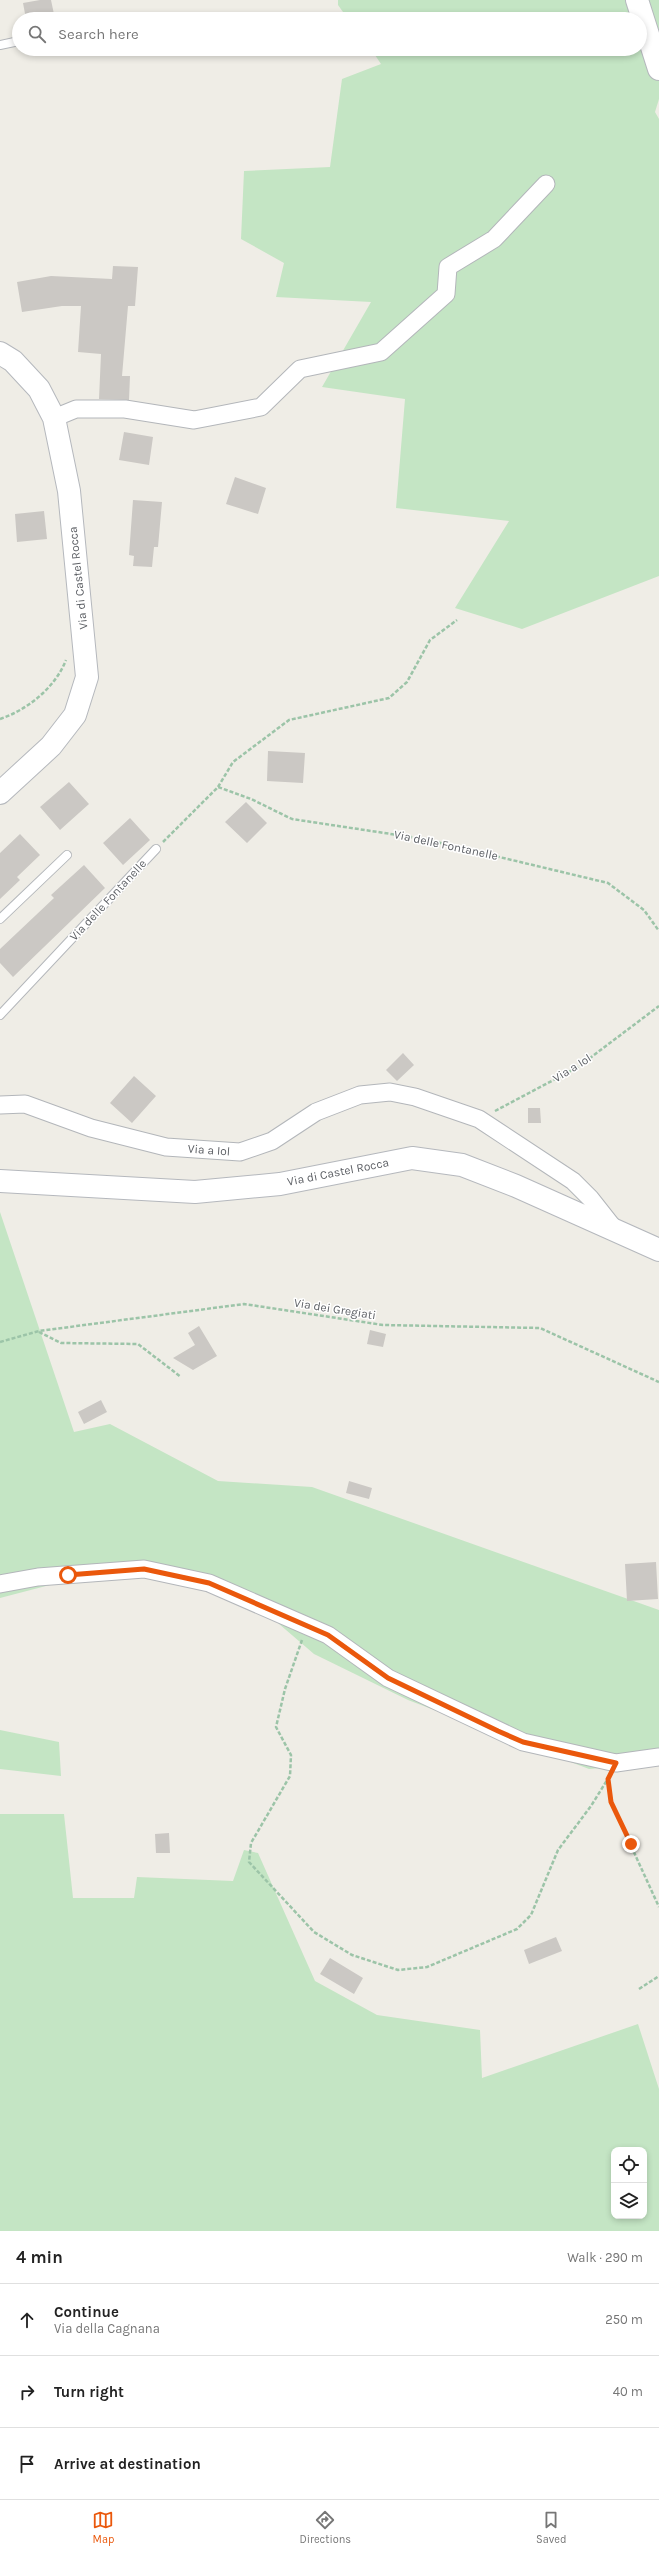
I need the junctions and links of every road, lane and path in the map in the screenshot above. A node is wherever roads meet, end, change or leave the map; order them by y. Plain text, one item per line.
1 (636, 0) edge
2 (640, 12) edge
3 (647, 33) edge
4 (12, 42) edge
5 (0, 46) edge
6 (659, 69) edge
7 (546, 184) dead end
8 (0, 353) edge
9 (54, 418) junction
10 (457, 620) dead end
11 (67, 655) dead end
12 (0, 719) edge
13 (218, 787) junction
14 (0, 794) edge
15 (156, 849) joint
16 (67, 855) dead end
17 (0, 919) edge
18 (659, 931) edge
19 (659, 1006) edge
20 (0, 1015) edge
21 (0, 1105) edge
22 (479, 1119) junction
23 (0, 1181) edge
24 (616, 1232) junction
25 (659, 1250) edge
26 (39, 1331) junction
27 (0, 1342) edge
28 (181, 1377) dead end
29 (659, 1382) edge
30 (0, 1584) edge
31 (307, 1626) junction
32 (659, 1758) edge
33 (616, 1763) junction
34 (608, 1779) junction
35 (659, 1906) edge
36 (659, 1976) edge
37 (639, 1989) dead end

1 - 2 main road
3 - 6 main road
4 - 5 lane
7 - 9 street
8 - 9 main road, Via di Castel Rocca
9 - 14 main road, Via di Castel Rocca
10 - 13 path, Via delle Fontanelle
11 - 12 path
13 - 15 path, Via delle Fontanelle
13 - 18 path, Via delle Fontanelle
15 - 20 lane, Via delle Fontanelle
16 - 17 lane
19 - 22 path, Via a Iol
21 - 22 street, Via a Iol
22 - 24 street, Via a Iol
23 - 24 main road, Via di Castel Rocca
24 - 25 main road, Via di Castel Rocca
26 - 27 path, Via dei Gregiati
26 - 28 path
26 - 29 path, Via dei Gregiati
30 - 31 street
31 - 33 street
31 - 34 path
32 - 33 street
33 - 34 path
34 - 35 path
36 - 37 path

